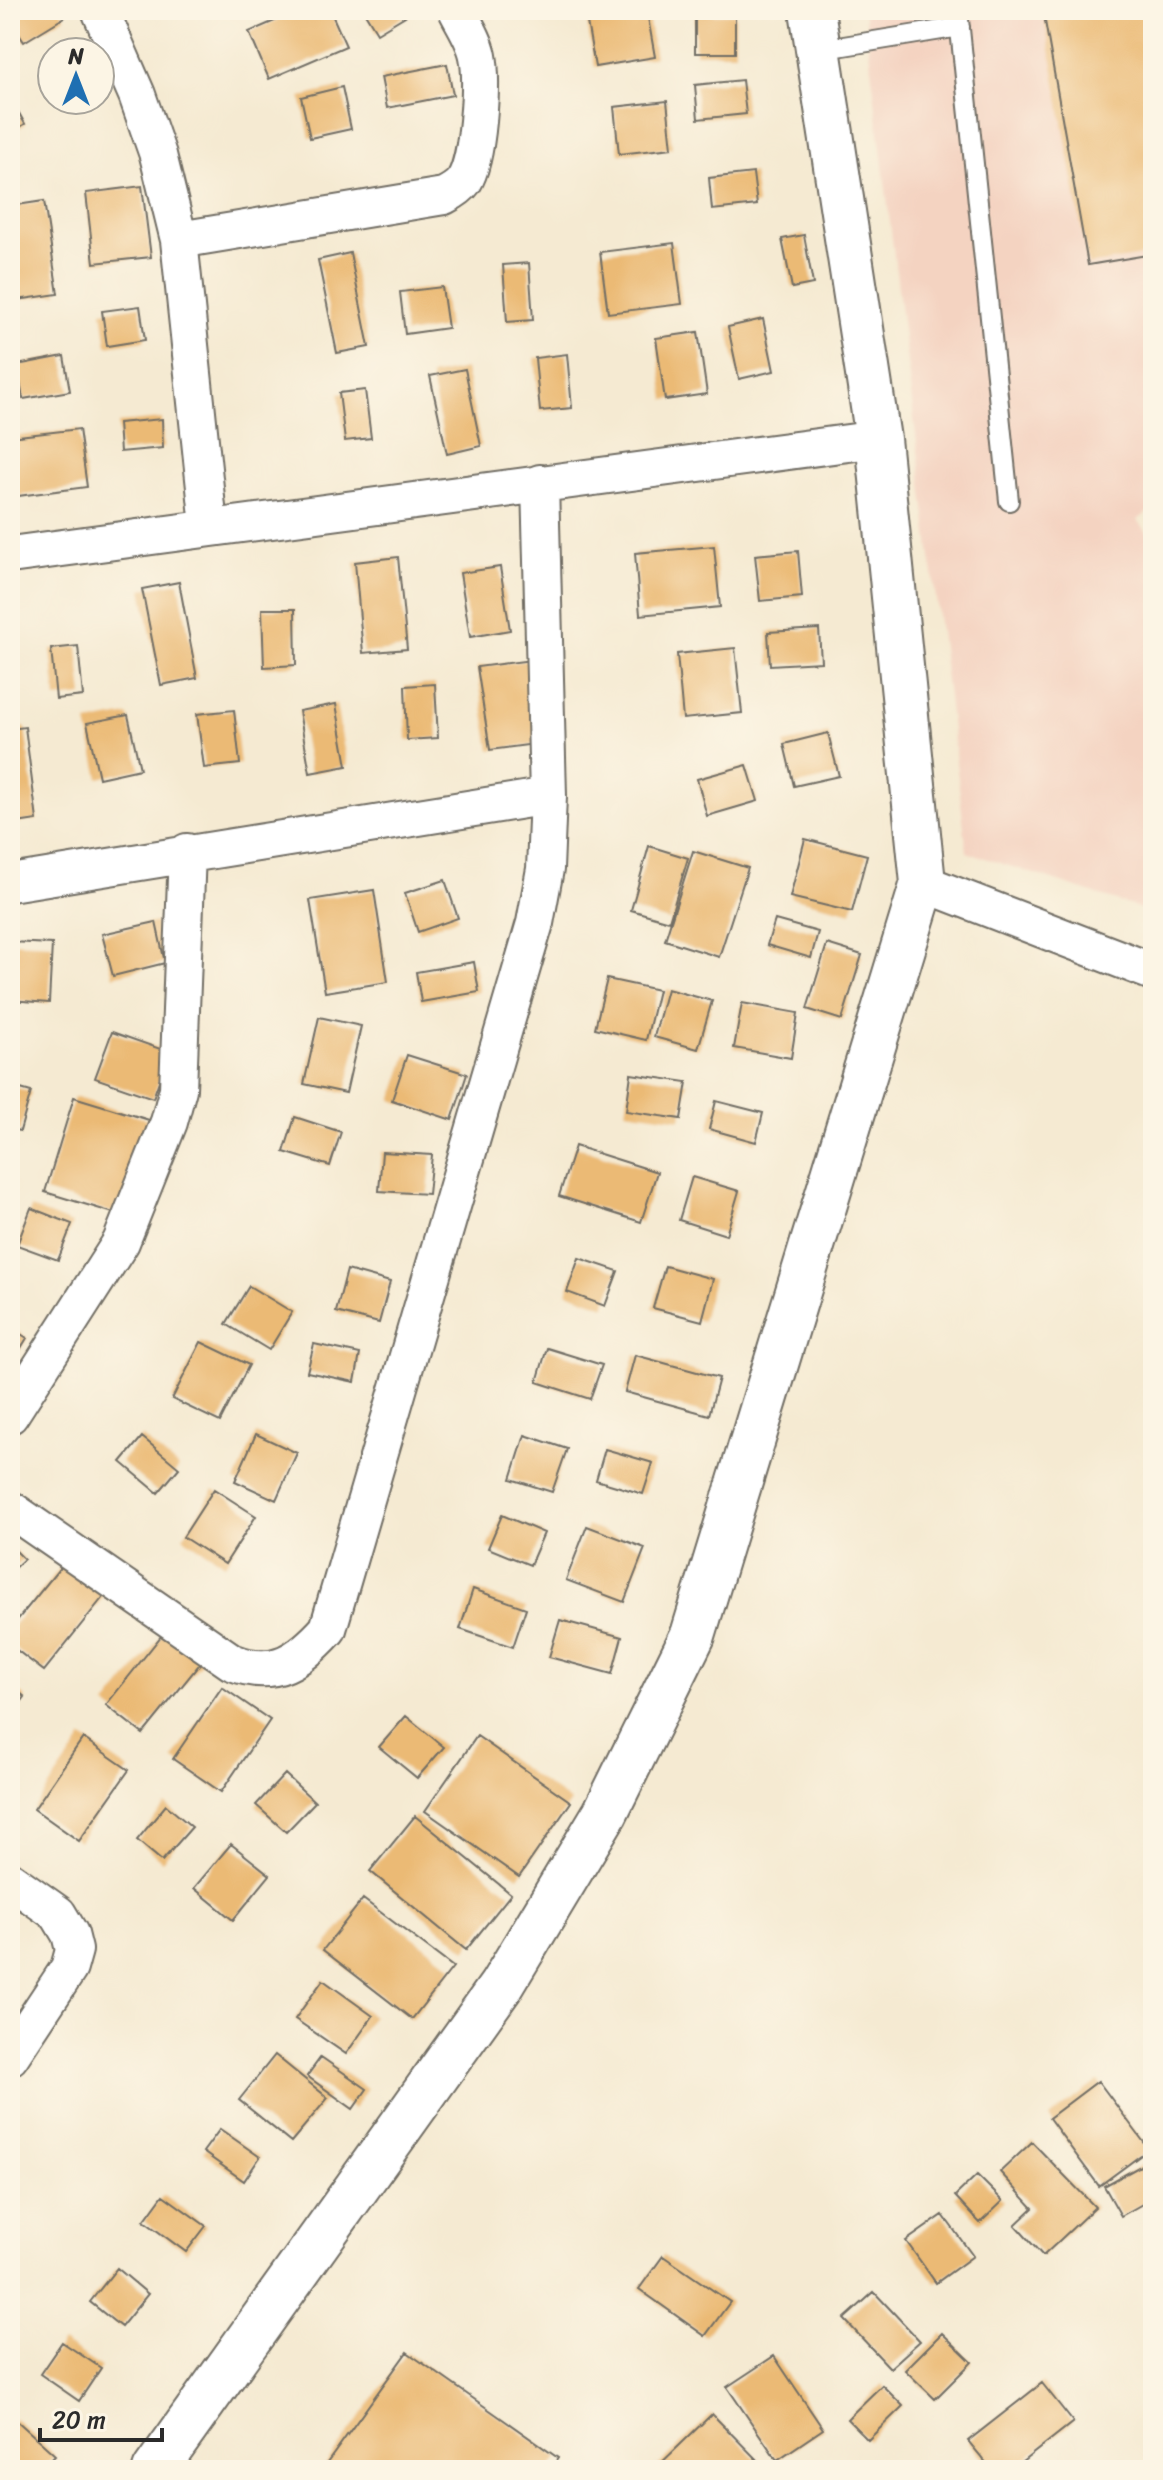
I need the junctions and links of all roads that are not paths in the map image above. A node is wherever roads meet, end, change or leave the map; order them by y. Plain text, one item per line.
1 (100, 10) edge
2 (457, 10) edge
3 (959, 18) edge
4 (815, 30) edge
5 (179, 240) junction
6 (878, 439) junction
7 (540, 483) junction
8 (1009, 501) dead end
9 (209, 526) junction
10 (10, 555) edge
11 (548, 796) junction
12 (187, 852) junction
13 (10, 883) edge
14 (923, 883) junction
15 (1153, 972) edge
16 (10, 1415) edge
17 (10, 1509) edge
18 (10, 1880) edge
19 (10, 2057) edge
20 (155, 2470) edge

1 - 5 street
2 - 5 street
3 - 4 lane
3 - 8 lane
4 - 6 street
5 - 9 street
6 - 7 street
6 - 14 street
7 - 9 street
7 - 11 street
9 - 10 street
11 - 12 street
11 - 17 street
12 - 13 street
12 - 16 street
14 - 15 street
14 - 20 street
18 - 19 street

